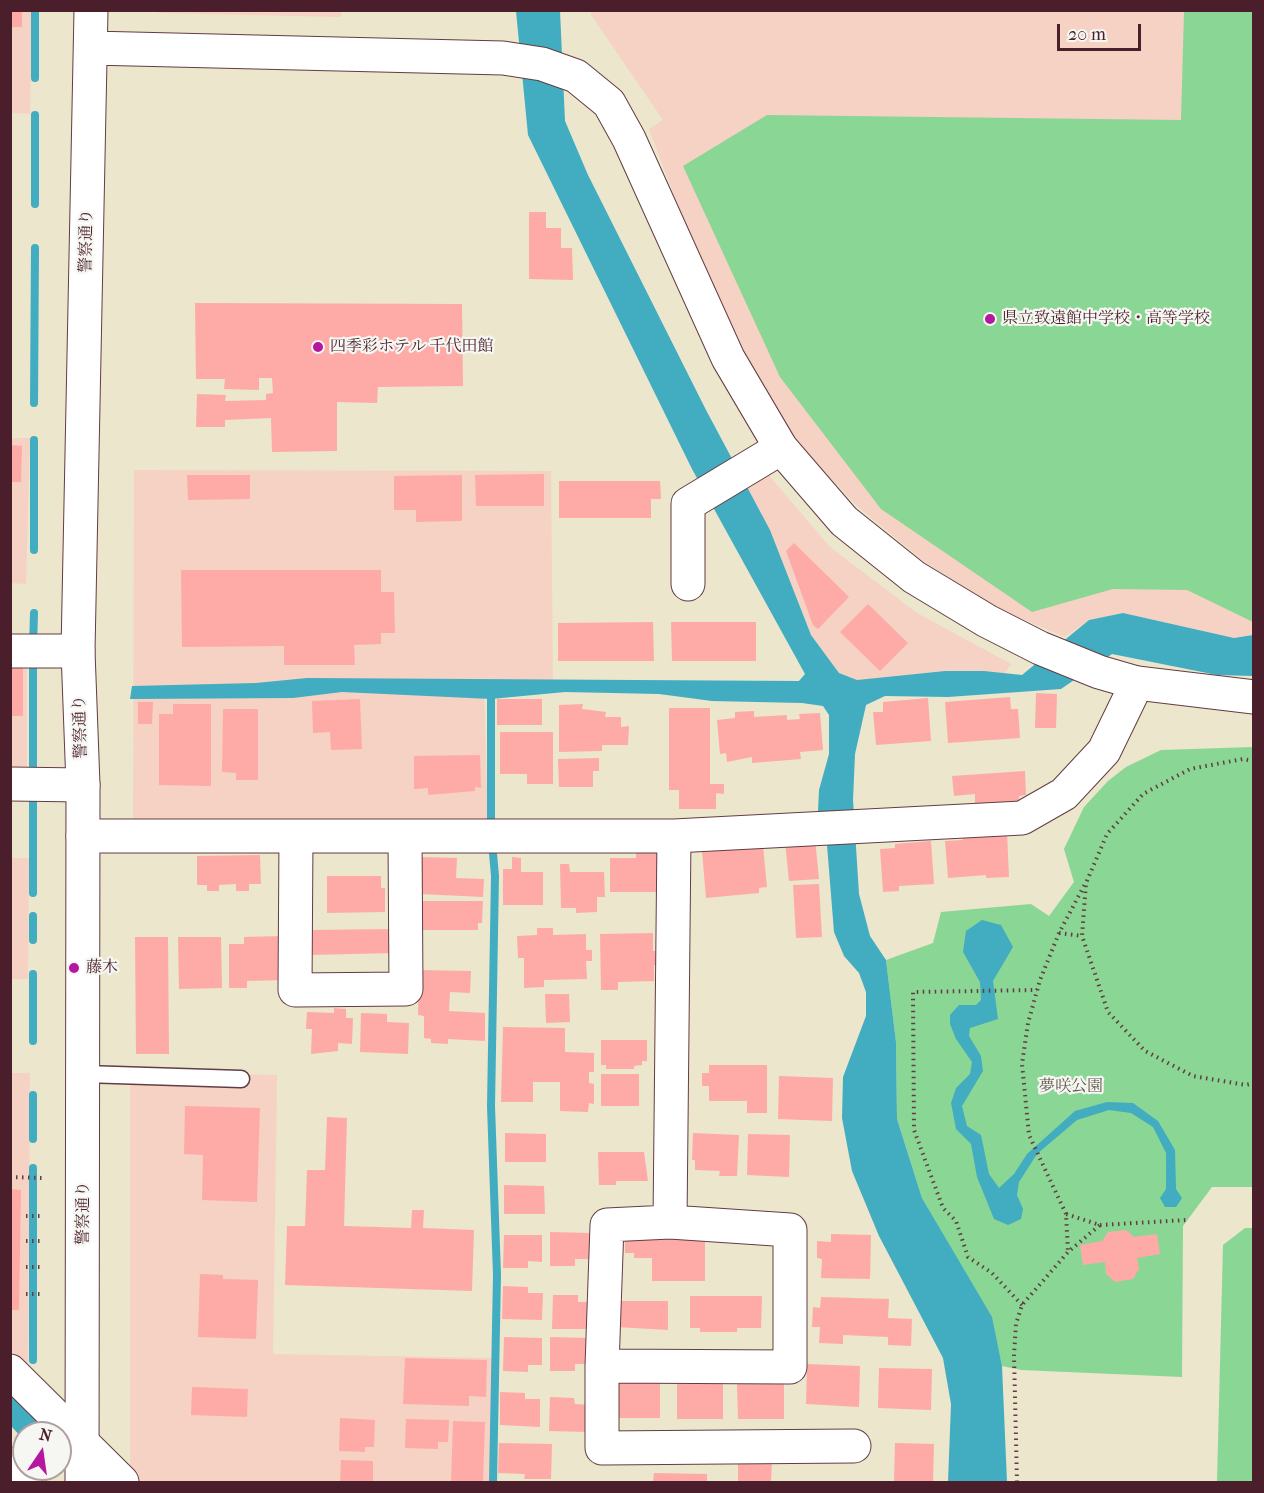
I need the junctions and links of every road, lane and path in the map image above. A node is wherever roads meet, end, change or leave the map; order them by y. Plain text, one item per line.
1 (91, 10) edge
2 (91, 48) junction
3 (781, 448) junction
4 (688, 584) dead end
5 (78, 651) junction
6 (26, 652) edge
7 (1137, 682) junction
8 (1254, 697) edge
9 (1254, 761) edge
10 (26, 784) edge
11 (83, 785) junction
12 (83, 836) junction
13 (405, 836) junction
14 (674, 836) junction
15 (296, 837) junction
16 (1086, 883) junction
17 (1059, 933) junction
18 (1082, 936) junction
19 (1037, 990) junction
20 (84, 1074) junction
21 (241, 1078) dead end
22 (1254, 1083) edge
23 (10, 1178) edge
24 (44, 1178) dead end
25 (1066, 1214) junction
26 (26, 1216) dead end
27 (44, 1216) dead end
28 (1187, 1220) dead end
29 (670, 1222) junction
30 (1100, 1225) junction
31 (26, 1241) dead end
32 (44, 1241) dead end
33 (1068, 1252) junction
34 (26, 1267) dead end
35 (44, 1267) dead end
36 (26, 1294) dead end
37 (44, 1294) dead end
38 (1022, 1305) junction
39 (602, 1366) junction
40 (10, 1371) edge
41 (82, 1443) junction
42 (854, 1446) dead end
43 (10, 1464) edge
44 (29, 1482) edge
45 (82, 1482) edge
46 (122, 1482) edge
47 (1017, 1482) edge

1 - 2 street, 警察通り
2 - 3 street
2 - 5 street, 警察通り
3 - 4 street
3 - 7 street
5 - 6 street
5 - 11 street, 警察通り
7 - 8 street
7 - 14 street
9 - 16 path
10 - 11 street
11 - 12 street, 警察通り
12 - 15 street
12 - 20 street, 警察通り
13 - 14 street
13 - 15 street
13 - 15 street
14 - 29 street
16 - 17 path
16 - 18 path
17 - 18 path
17 - 19 path
18 - 22 path
19 - 25 path
19 - 38 path
20 - 21 lane
20 - 41 street, 警察通り
23 - 24 path
25 - 30 path
25 - 33 path
26 - 27 path
28 - 30 path
29 - 39 street
29 - 39 street
30 - 33 path
31 - 32 path
33 - 38 path
34 - 35 path
36 - 37 path
38 - 47 path
39 - 42 street
40 - 41 street
41 - 45 street, 警察通り
41 - 46 street
43 - 44 street

